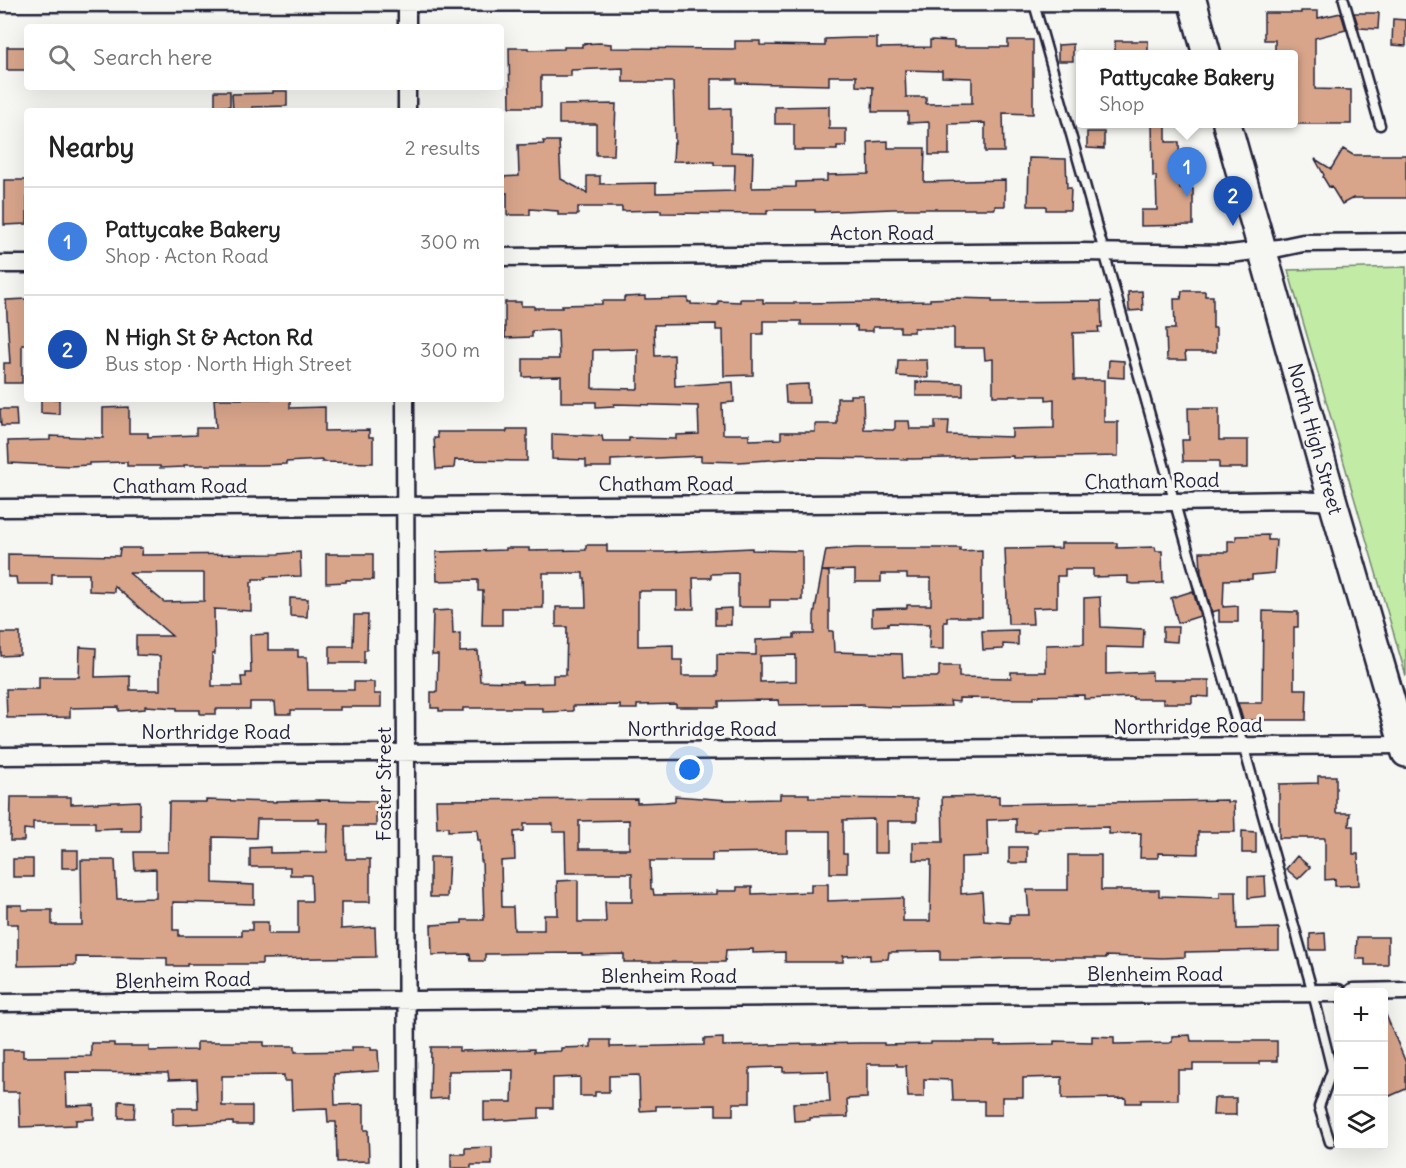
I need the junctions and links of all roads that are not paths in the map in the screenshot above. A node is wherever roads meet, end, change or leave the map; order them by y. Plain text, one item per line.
1 (1344, 0) edge
2 (407, 1) edge
3 (1033, 1) edge
4 (1192, 1) edge
5 (0, 3) edge
6 (407, 24) edge
7 (1206, 50) edge
8 (407, 90) edge
9 (407, 108) edge
10 (1380, 124) dead end
11 (1228, 128) edge
12 (1406, 242) edge
13 (1263, 250) junction
14 (1104, 252) junction
15 (504, 257) edge
16 (0, 264) edge
17 (24, 264) edge
18 (405, 402) edge
19 (1174, 502) junction
20 (1333, 502) junction
21 (405, 506) junction
22 (0, 508) edge
23 (1243, 746) junction
24 (1405, 749) edge
25 (405, 752) junction
26 (0, 756) edge
27 (1388, 992) edge
28 (1406, 992) edge
29 (1313, 993) junction
30 (1334, 993) edge
31 (406, 999) junction
32 (0, 1003) edge
33 (1330, 1142) dead end
34 (407, 1168) edge

1 - 10 lane
2 - 3 street
2 - 5 street
2 - 6 street
3 - 4 street
3 - 14 lane
4 - 7 main road
8 - 9 street
11 - 13 main road, North High Street
12 - 13 street, Acton Road
13 - 14 street, Acton Road
13 - 20 main road, North High Street
14 - 15 street, Acton Road
14 - 19 lane
16 - 17 street
18 - 21 street, Foster Street
19 - 20 street, Chatham Road
19 - 21 street, Chatham Road
19 - 23 lane
20 - 24 main road, North High Street
21 - 22 street, Chatham Road
21 - 25 street, Foster Street
23 - 24 street, Northridge Road
23 - 25 street, Northridge Road
23 - 29 lane
25 - 26 street, Northridge Road
25 - 31 street, Foster Street
27 - 28 street
29 - 30 street, Blenheim Road
29 - 31 street, Blenheim Road
29 - 33 lane
31 - 32 street, Blenheim Road
31 - 34 street, Foster Street

